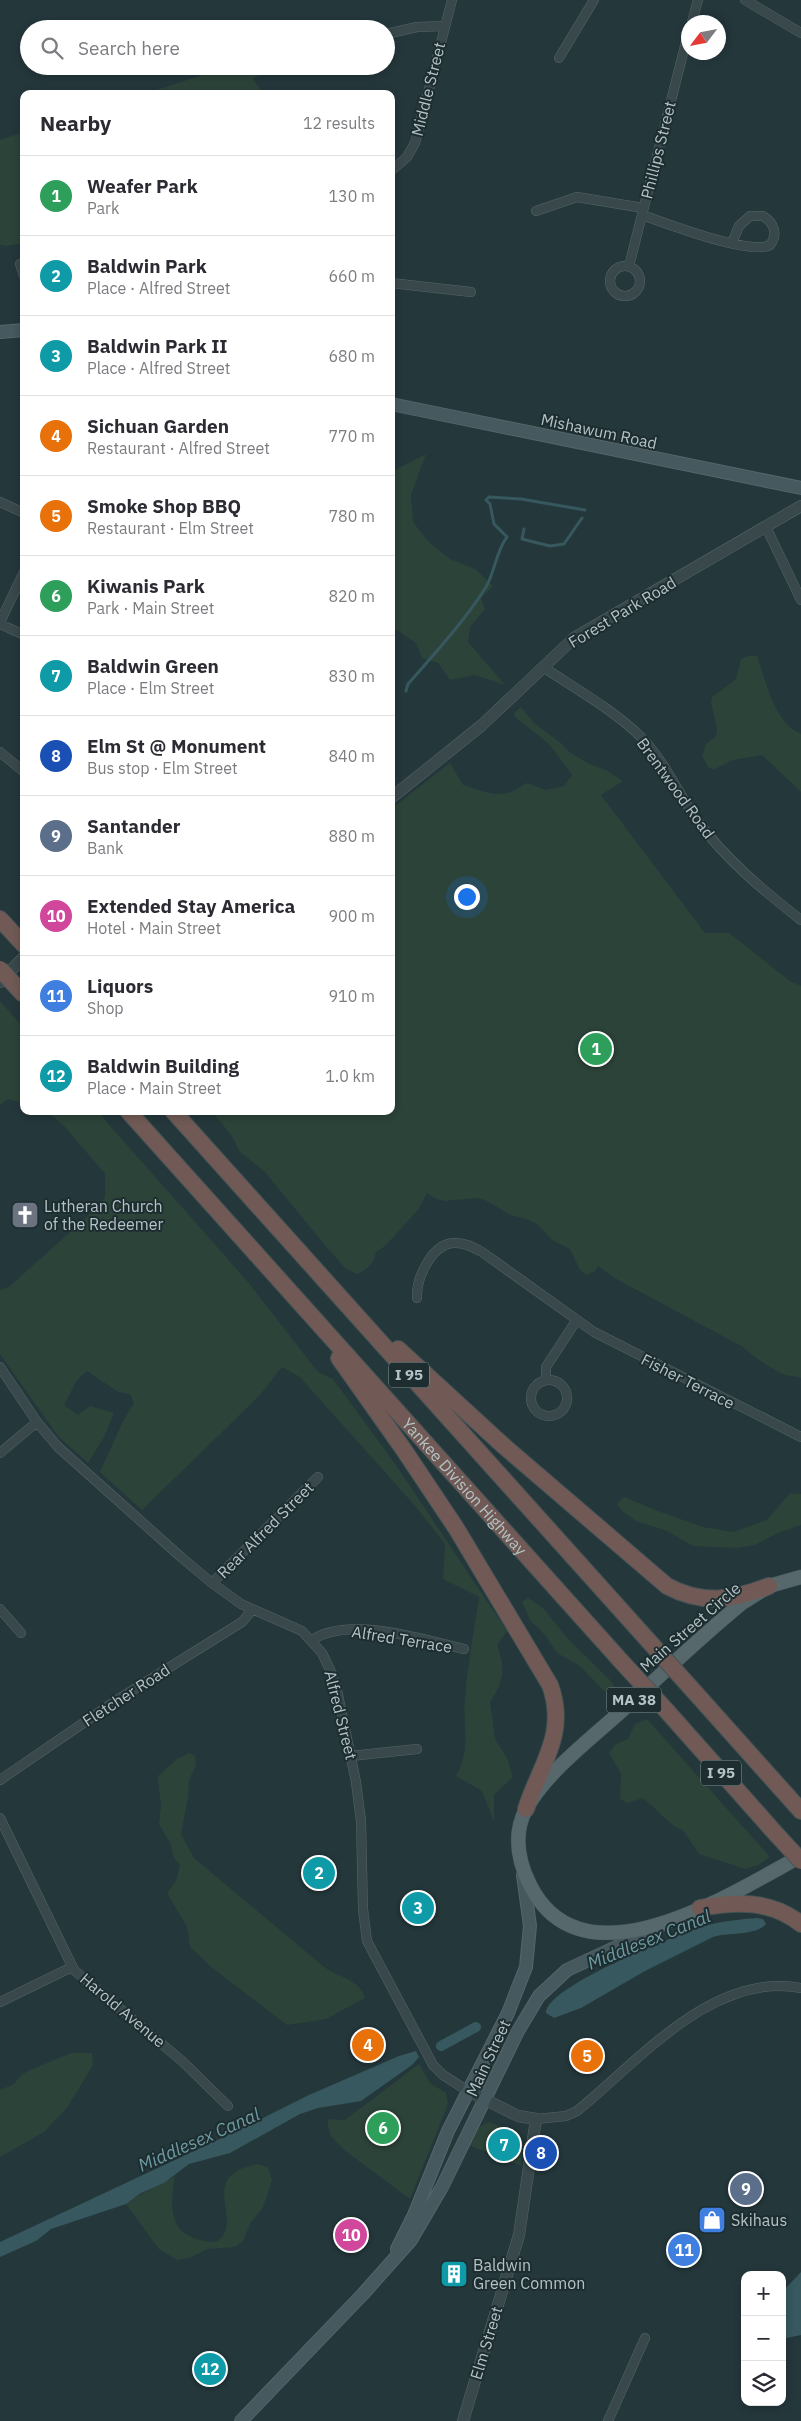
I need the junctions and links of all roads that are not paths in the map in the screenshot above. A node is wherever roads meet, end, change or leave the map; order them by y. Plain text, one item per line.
1 (452, 0) edge
2 (594, 0) edge
3 (698, 0) edge
4 (745, 0) edge
5 (694, 15) edge
6 (445, 26) junction
7 (395, 32) edge
8 (801, 33) edge
9 (559, 58) dead end
10 (681, 60) edge
11 (395, 167) edge
12 (536, 211) dead end
13 (642, 211) junction
14 (732, 243) junction
15 (629, 266) dead end
16 (395, 283) edge
17 (471, 292) dead end
18 (20, 330) edge
19 (0, 332) edge
20 (395, 405) edge
21 (801, 488) edge
22 (0, 502) edge
23 (801, 506) edge
24 (20, 511) edge
25 (766, 527) junction
26 (20, 580) edge
27 (801, 600) edge
28 (0, 623) edge
29 (20, 633) edge
30 (543, 666) junction
31 (0, 752) edge
32 (20, 769) edge
33 (395, 795) edge
34 (801, 920) edge
35 (5, 924) edge
36 (20, 941) edge
37 (20, 962) edge
38 (0, 969) edge
39 (0, 982) edge
40 (20, 991) edge
41 (132, 1115) edge
42 (176, 1115) edge
43 (316, 1270) junction
44 (417, 1298) dead end
45 (297, 1299) junction
46 (576, 1321) junction
47 (0, 1367) edge
48 (546, 1380) junction
49 (37, 1422) junction
50 (801, 1437) edge
51 (0, 1453) edge
52 (318, 1477) dead end
53 (801, 1577) edge
54 (212, 1583) junction
55 (769, 1586) junction
56 (0, 1609) edge
57 (252, 1610) junction
58 (21, 1633) dead end
59 (312, 1640) junction
60 (464, 1649) dead end
61 (417, 1749) dead end
62 (351, 1756) junction
63 (0, 1780) edge
64 (526, 1809) junction
65 (801, 1811) edge
66 (0, 1818) edge
67 (801, 1856) edge
68 (801, 1861) edge
69 (521, 1864) junction
70 (700, 1908) junction
71 (675, 1919) junction
72 (801, 1924) edge
73 (72, 1967) junction
74 (801, 1988) edge
75 (0, 2002) edge
76 (468, 2091) junction
77 (486, 2100) junction
78 (228, 2106) dead end
79 (536, 2119) junction
80 (386, 2268) junction
81 (645, 2338) dead end
82 (241, 2421) edge
83 (463, 2421) edge
84 (608, 2421) edge

1 - 6 street, Middle Street
2 - 9 street
3 - 5 street
4 - 8 street
6 - 7 street
6 - 11 street, Middle Street
10 - 13 street, Phillips Street
12 - 13 street
13 - 14 street
13 - 15 street, Phillips Street
14 - 14 street
16 - 17 street
18 - 19 main road
20 - 21 main road, Mishawum Road
22 - 24 street
23 - 25 street, Forest Park Road
25 - 27 street
25 - 30 street, Forest Park Road
26 - 28 street
28 - 29 street
30 - 33 street, Forest Park Road
30 - 34 street, Brentwood Road
31 - 32 street
35 - 36 highway
37 - 39 street
38 - 40 highway, bridge
41 - 45 highway, Yankee Division Highway / I 95
42 - 43 highway, Yankee Division Highway / I 95
43 - 55 highway
43 - 65 highway, Yankee Division Highway / I 95, bridge
44 - 46 street, Fisher Terrace
45 - 64 highway
45 - 68 highway, Yankee Division Highway / I 95, bridge
46 - 48 street
46 - 50 street, Fisher Terrace
47 - 49 street, Alfred Street
48 - 48 street
49 - 51 street
49 - 54 street, Alfred Street
52 - 54 street, Rear Alfred Street
53 - 55 main road, Main Street Circle / MA 38
54 - 57 street, Alfred Street
55 - 64 main road, Main Street Circle / MA 38
56 - 58 street
57 - 59 street, Alfred Street
57 - 63 street, Fletcher Road
59 - 60 street, Alfred Terrace
59 - 62 street, Alfred Street
61 - 62 street
62 - 76 street, Alfred Street
64 - 69 main road, Main Street Circle / MA 38
66 - 73 street, Harold Avenue
67 - 70 main road, Main Street Circle / MA 38
69 - 71 main road, Main Street Circle
69 - 76 main road, Main Street / MA 38
70 - 71 main road, Main Street Circle / MA 38
70 - 72 highway
71 - 77 main road, Main Street / MA 38
73 - 75 street
73 - 78 street, Harold Avenue
74 - 79 street
76 - 77 street
76 - 80 main road, Main Street / MA 38
77 - 79 street
77 - 80 main road, Main Street / MA 38
79 - 83 street, Elm Street
80 - 82 main road, Main Street / MA 38
81 - 84 street

